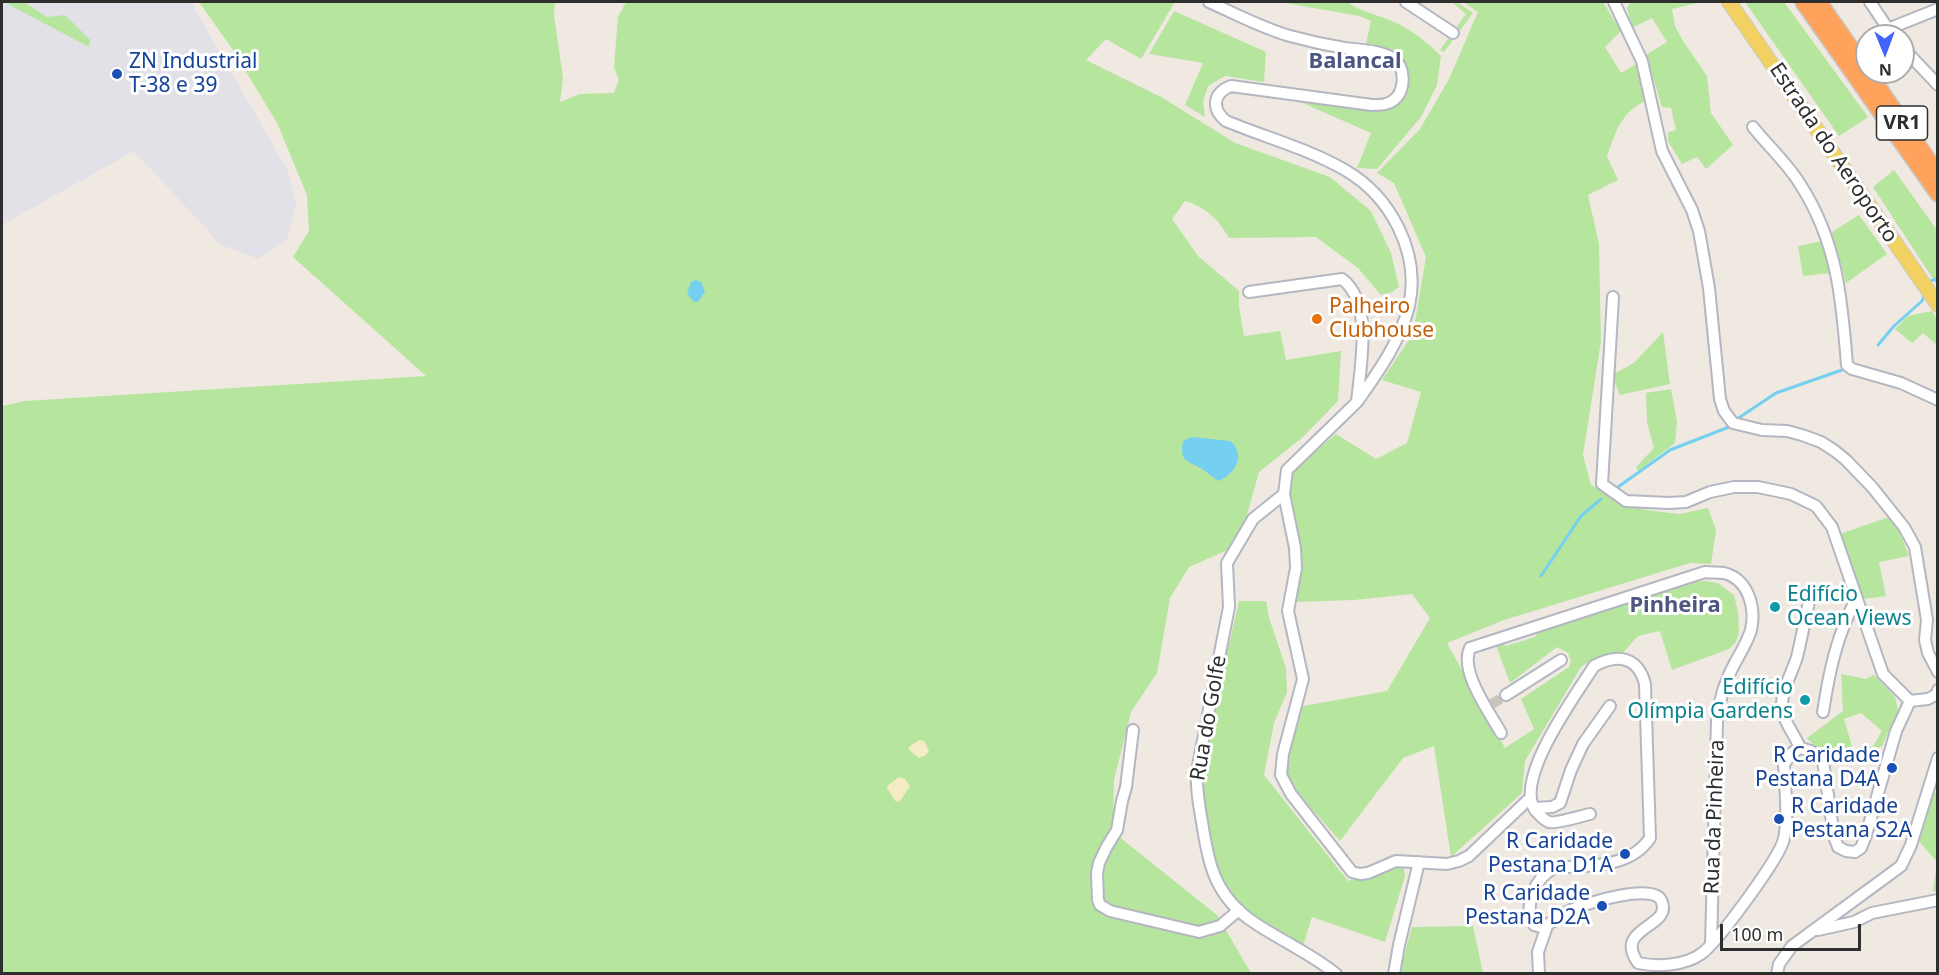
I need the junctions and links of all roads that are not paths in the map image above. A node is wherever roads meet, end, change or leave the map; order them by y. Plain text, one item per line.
1 (1209, 2) edge
2 (1406, 2) edge
3 (1614, 2) edge
4 (1729, 2) edge
5 (1803, 2) edge
6 (1819, 2) edge
7 (1870, 2) edge
8 (1938, 9) edge
9 (1885, 24) edge
10 (1907, 24) edge
11 (1453, 33) dead end
12 (1855, 54) edge
13 (1915, 61) edge
14 (1875, 84) edge
15 (1938, 85) edge
16 (1753, 128) dead end
17 (1938, 174) edge
18 (1938, 194) edge
19 (1249, 292) dead end
20 (1613, 297) dead end
21 (1938, 305) edge
22 (1938, 400) edge
23 (1357, 402) junction
24 (1284, 494) junction
25 (1811, 593) dead end
26 (1857, 598) junction
27 (1932, 619) edge
28 (1561, 660) dead end
29 (1938, 672) edge
30 (1938, 690) edge
31 (1506, 695) tunnel mouth
32 (1910, 701) junction
33 (1610, 706) dead end
34 (1823, 712) dead end
35 (1133, 730) dead end
36 (1501, 734) dead end
37 (1800, 748) junction
38 (1938, 758) edge
39 (1532, 803) junction
40 (1590, 814) dead end
41 (1419, 862) junction
42 (1938, 900) edge
43 (1239, 910) junction
44 (1547, 926) junction
45 (1812, 932) junction
46 (1711, 945) junction
47 (1336, 974) edge
48 (1394, 974) edge
49 (1539, 974) edge
50 (1777, 974) edge

1 - 23 street
2 - 11 street
3 - 27 street
4 - 21 main road, Estrada do Aeroporto
5 - 18 highway, VR1
6 - 12 highway, VR1
7 - 9 street
8 - 10 street
13 - 15 street
14 - 17 highway, VR1
16 - 22 street
19 - 23 street
20 - 26 street
23 - 24 street
24 - 41 street
24 - 43 street, Rua do Golfe
25 - 37 street
26 - 32 street
26 - 34 street
27 - 29 street
28 - 31 street
30 - 32 street
32 - 37 street
33 - 39 street
35 - 43 street
36 - 46 street, Rua da Pinheira
37 - 46 street
38 - 45 street
39 - 40 street
39 - 41 street
39 - 44 street
41 - 48 street
42 - 45 street
43 - 47 street, Rua do Golfe
44 - 46 street
44 - 49 street
45 - 50 street

